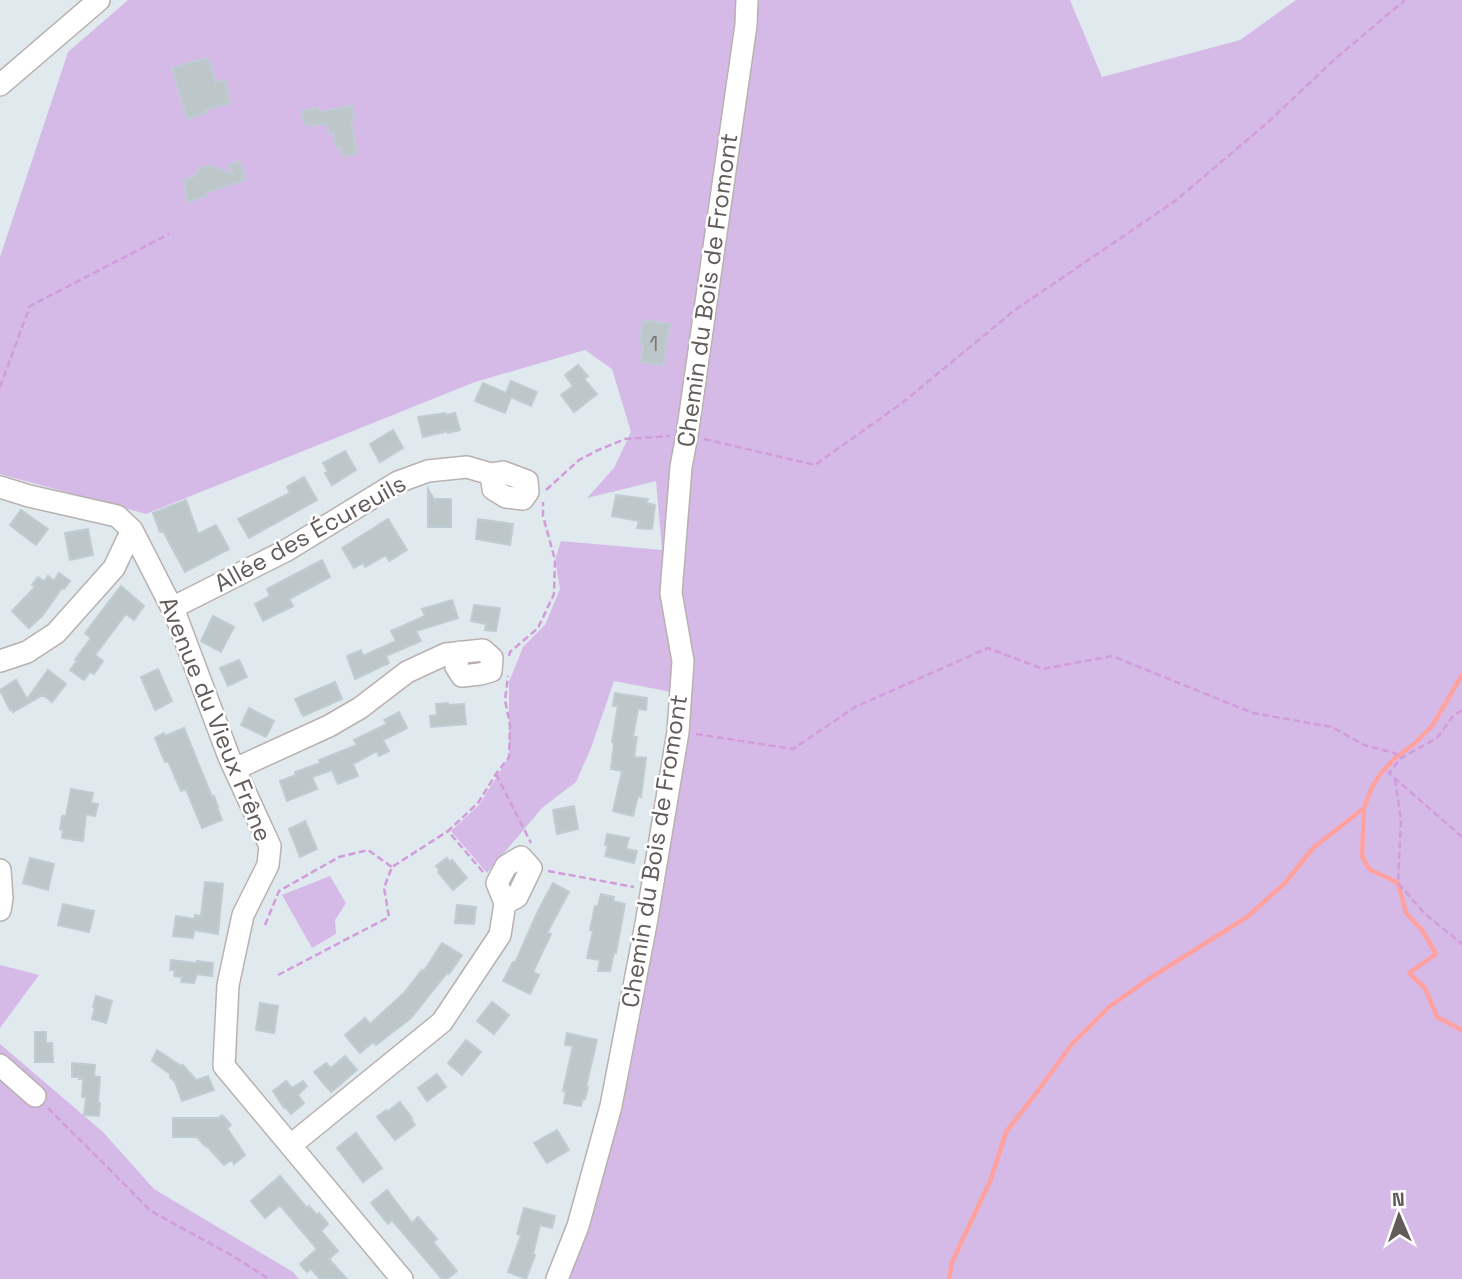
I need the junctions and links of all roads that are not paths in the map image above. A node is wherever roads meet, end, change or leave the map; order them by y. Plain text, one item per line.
1 (99, 0) edge
2 (747, 0) edge
3 (0, 85) edge
4 (491, 474) dead end
5 (0, 486) edge
6 (132, 530) junction
7 (172, 608) junction
8 (460, 653) dead end
9 (0, 661) edge
10 (235, 769) junction
11 (0, 870) edge
12 (505, 903) junction
13 (0, 911) edge
14 (0, 1065) edge
15 (35, 1096) road end
16 (290, 1145) junction
17 (402, 1279) edge
18 (557, 1279) edge

1 - 3 street
2 - 18 street, Chemin du Bois de Fromont
4 - 7 street, Allée des Écureuils
5 - 6 street
6 - 7 street, Avenue du Vieux Frêne
6 - 9 street
7 - 10 street, Avenue du Vieux Frêne
8 - 10 street
10 - 16 street, Avenue du Vieux Frêne
11 - 13 street
12 - 12 street
12 - 16 street
14 - 15 street
16 - 17 street, Avenue du Vieux Frêne

